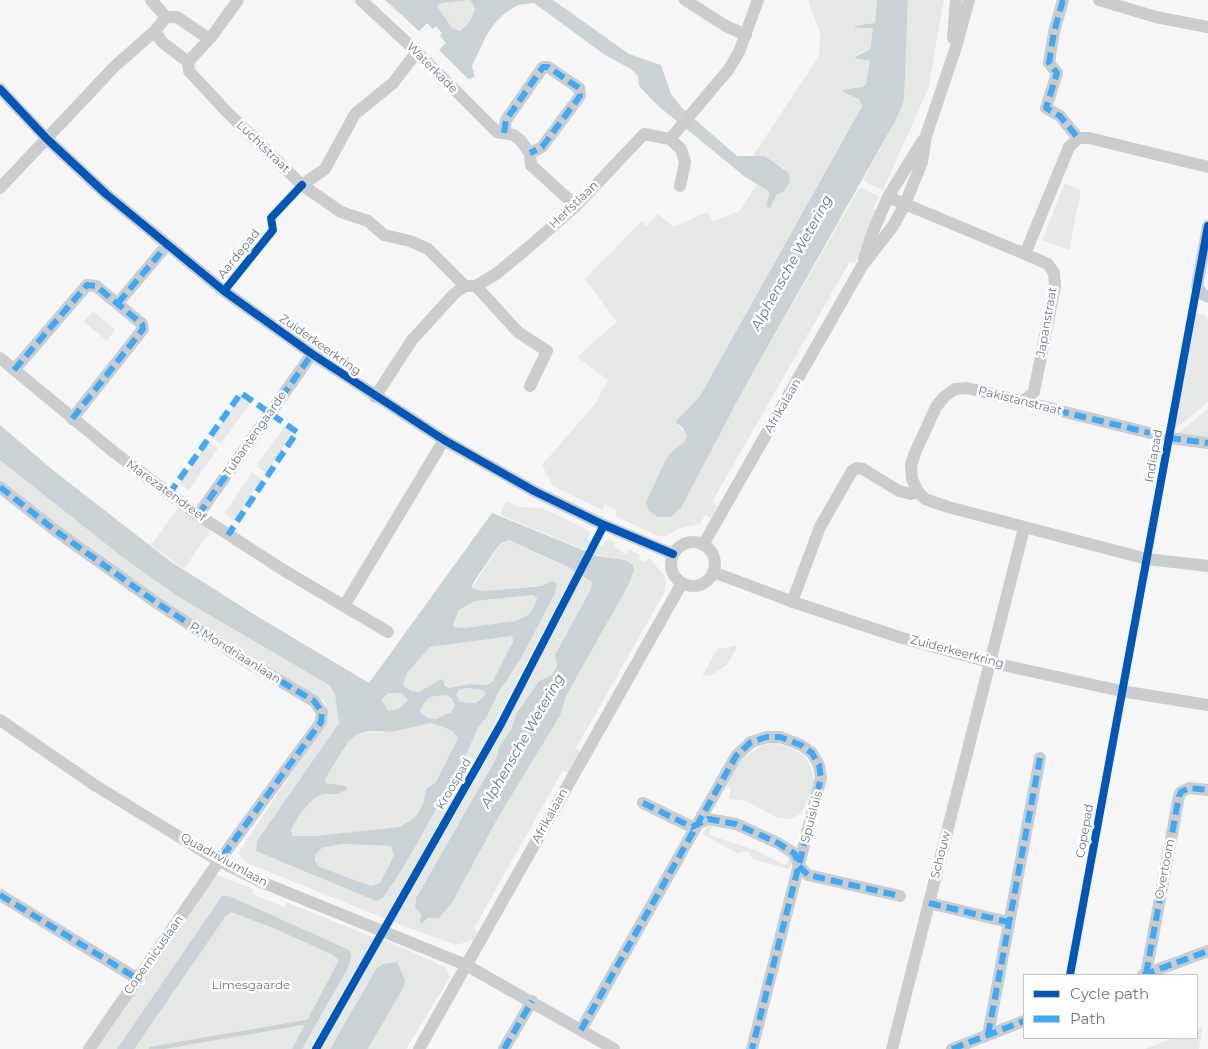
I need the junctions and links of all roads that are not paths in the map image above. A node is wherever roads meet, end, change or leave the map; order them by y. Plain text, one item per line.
1 (151, 0) edge
2 (238, 0) edge
3 (361, 0) edge
4 (685, 0) edge
5 (758, 0) edge
6 (956, 0) edge
7 (969, 0) edge
8 (1064, 0) edge
9 (1099, 0) edge
10 (166, 17) junction
11 (1208, 27) edge
12 (155, 31) junction
13 (746, 35) junction
14 (209, 39) junction
15 (418, 52) junction
16 (953, 53) junction
17 (188, 62) junction
18 (0, 89) edge
19 (504, 133) junction
20 (672, 136) junction
21 (926, 136) junction
22 (1078, 138) junction
23 (48, 139) junction
24 (530, 154) junction
25 (1208, 167) edge
26 (302, 184) junction
27 (680, 186) dead end
28 (0, 188) edge
29 (888, 197) junction
30 (905, 204) junction
31 (576, 206) junction
32 (1208, 226) edge
33 (167, 245) junction
34 (1024, 254) junction
35 (862, 266) junction
36 (471, 286) junction
37 (1203, 294) edge
38 (118, 303) junction
39 (312, 354) junction
40 (0, 358) edge
41 (14, 370) junction
42 (530, 386) dead end
43 (375, 397) junction
44 (1022, 402) junction
45 (72, 419) junction
46 (1150, 433) dead end
47 (1169, 438) dead end
48 (444, 440) junction
49 (1208, 443) edge
50 (0, 487) edge
51 (918, 492) junction
52 (198, 514) junction
53 (1024, 528) junction
54 (703, 545) junction
55 (673, 554) junction
56 (1208, 566) edge
57 (713, 572) junction
58 (682, 583) junction
59 (792, 602) junction
60 (344, 606) junction
61 (388, 632) dead end
62 (989, 662) junction
63 (1208, 705) edge
64 (0, 720) edge
65 (1040, 758) dead end
66 (1208, 790) edge
67 (643, 803) dead end
68 (699, 824) junction
69 (219, 861) junction
70 (799, 866) junction
71 (0, 895) edge
72 (900, 896) dead end
73 (929, 903) junction
74 (1008, 922) junction
75 (1208, 951) edge
76 (466, 965) junction
77 (1144, 974) edge
78 (1147, 974) edge
79 (138, 979) junction
80 (532, 1001) junction
81 (1023, 1021) edge
82 (581, 1030) junction
83 (988, 1035) junction
84 (90, 1049) edge
85 (419, 1049) edge
86 (504, 1049) edge
87 (614, 1049) edge
88 (752, 1049) edge
89 (892, 1049) edge
90 (952, 1049) edge

1 - 10 street
2 - 14 street
3 - 15 street, Waterkade
4 - 13 street
5 - 13 street
6 - 16 street, Afrikalaan
7 - 16 street, Afrikalaan
8 - 22 street
9 - 11 street
10 - 12 street
10 - 14 street
12 - 17 street, Luchtstraat
12 - 23 street
13 - 20 street
14 - 17 street
15 - 19 street, Waterkade
15 - 26 street
16 - 21 street, Afrikalaan
17 - 26 street, Luchtstraat
18 - 23 street, Zuiderkeerkring
19 - 24 street, Waterkade
19 - 24 street
20 - 27 street
20 - 31 street, Herfstlaan
21 - 29 street, Afrikalaan
21 - 30 street, Afrikalaan
22 - 25 street
22 - 34 street
23 - 28 street
23 - 33 street, Zuiderkeerkring
24 - 31 street, Waterkade
26 - 36 street, Luchtstraat
29 - 30 street, Japanstraat
29 - 35 street, Afrikalaan
30 - 34 street, Japanstraat
30 - 35 street, Afrikalaan
31 - 36 street, Herfstlaan
32 - 37 street
33 - 38 street
33 - 39 street, Zuiderkeerkring
34 - 44 street, Japanstraat
35 - 54 street, Afrikalaan
36 - 42 street
36 - 43 street, Herfstlaan
38 - 41 street
38 - 45 street
39 - 43 street, Zuiderkeerkring
39 - 52 street, Tubantengaarde
40 - 41 street, Marezatendreef
41 - 45 street, Marezatendreef
43 - 48 street, Zuiderkeerkring
44 - 46 street, Pakistanstraat
44 - 51 street, Pakistanstraat
45 - 52 street, Marezatendreef
47 - 49 street
48 - 55 street, Zuiderkeerkring
48 - 60 street
50 - 69 street, P. Mondriaanlaan
51 - 53 street
51 - 59 street
52 - 60 street, Marezatendreef
53 - 56 street
53 - 62 street
54 - 55 street
54 - 57 street
55 - 58 street
57 - 58 street
57 - 59 street, Zuiderkeerkring
58 - 76 street, Afrikalaan
59 - 62 street, Zuiderkeerkring
60 - 61 street, Marezatendreef
62 - 63 street, Zuiderkeerkring
62 - 73 street, Schouw
64 - 69 street, Quadriviumlaan
65 - 74 street
66 - 77 street, Overtoom
67 - 68 street, Spuisluis
68 - 70 street, Spuisluis
68 - 70 street, Spuisluis
68 - 82 street, Spuisluis
69 - 76 street, Quadriviumlaan
69 - 79 street, Copernicuslaan
70 - 72 street, Spuisluis
70 - 88 street, Spuisluis
71 - 79 street
73 - 74 street
73 - 89 street, Schouw
74 - 83 street
75 - 78 street, Overtoom
76 - 80 street, Quadriviumlaan
76 - 85 street, Afrikalaan
79 - 84 street, Copernicuslaan
80 - 82 street, Quadriviumlaan
80 - 86 street
81 - 83 street
82 - 87 street, Quadriviumlaan
83 - 90 street

